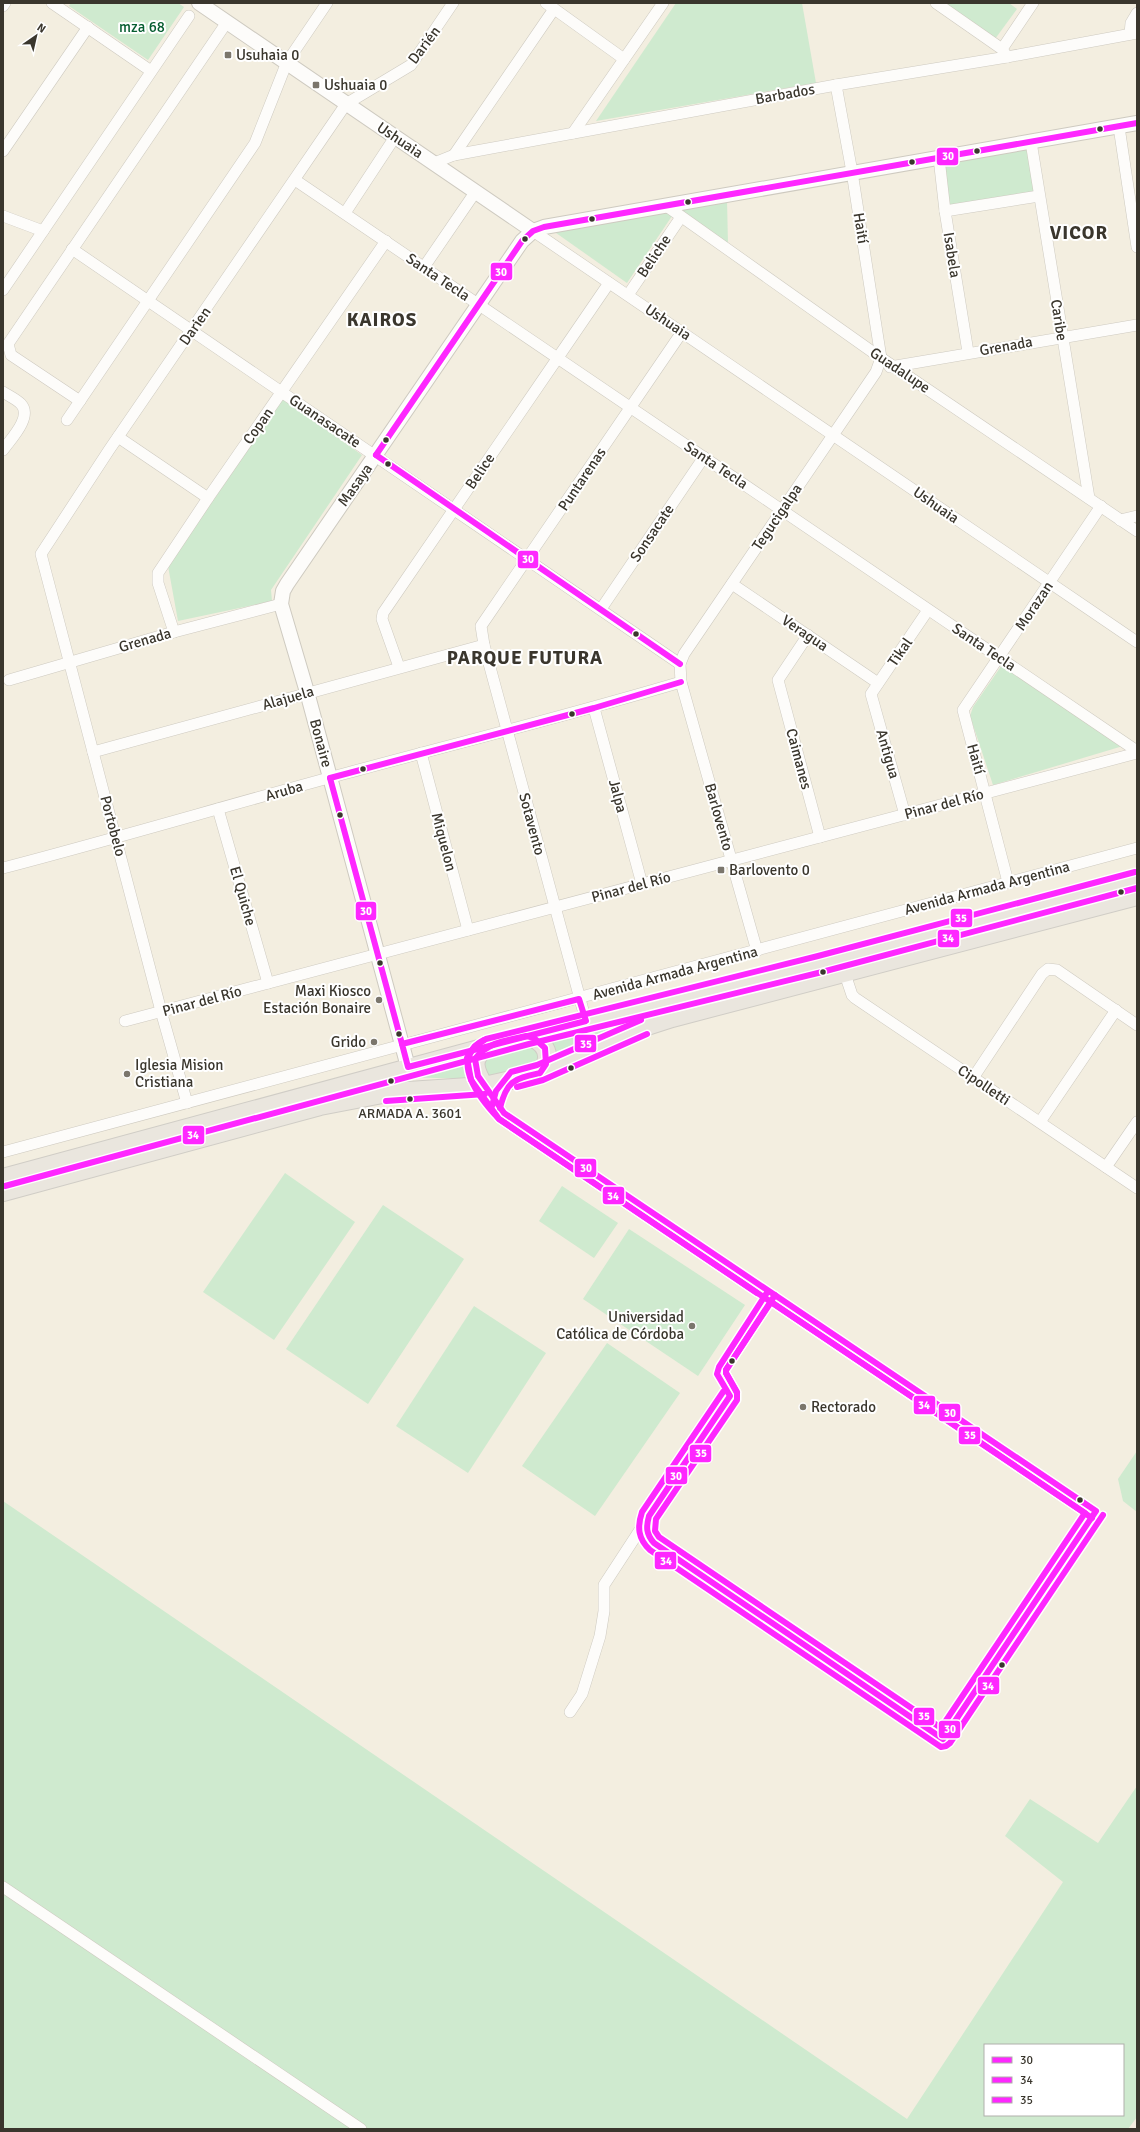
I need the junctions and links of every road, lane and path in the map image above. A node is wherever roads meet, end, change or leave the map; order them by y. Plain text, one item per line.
1 (5, 3) edge
2 (52, 3) edge
3 (199, 3) edge
4 (327, 3) edge
5 (453, 3) edge
6 (663, 3) edge
7 (936, 3) edge
8 (1028, 5) edge
9 (3, 6) edge
10 (550, 6) edge
11 (1137, 13) edge
12 (189, 16) dead end
13 (227, 22) junction
14 (88, 27) junction
15 (1134, 33) edge
16 (1005, 53) junction
17 (624, 59) junction
18 (287, 62) junction
19 (152, 71) junction
20 (836, 85) junction
21 (346, 104) junction
22 (1137, 123) edge
23 (1119, 126) junction
24 (573, 133) junction
25 (395, 137) junction
26 (1031, 142) junction
27 (3, 151) edge
28 (454, 155) junction
29 (939, 158) junction
30 (434, 163) junction
31 (852, 172) junction
32 (295, 180) junction
33 (476, 191) junction
34 (1039, 196) junction
35 (665, 205) junction
36 (945, 211) junction
37 (345, 213) junction
38 (3, 216) edge
39 (681, 217) junction
40 (43, 231) junction
41 (533, 231) junction
42 (386, 241) junction
43 (1137, 247) edge
44 (72, 249) junction
45 (424, 267) junction
46 (609, 283) junction
47 (3, 290) edge
48 (628, 295) junction
49 (149, 301) junction
50 (478, 304) junction
51 (1137, 325) edge
52 (192, 330) junction
53 (682, 332) junction
54 (1062, 336) junction
55 (968, 352) junction
56 (557, 358) junction
57 (880, 358) junction
58 (892, 365) junction
59 (876, 372) junction
60 (3, 392) edge
61 (282, 392) junction
62 (80, 401) junction
63 (631, 408) junction
64 (68, 420) dead end
65 (834, 434) junction
66 (118, 437) junction
67 (3, 450) edge
68 (376, 455) junction
69 (704, 457) junction
70 (208, 498) junction
71 (1089, 498) junction
72 (1100, 506) junction
73 (455, 509) junction
74 (782, 510) junction
75 (1137, 516) edge
76 (1120, 520) junction
77 (1137, 531) edge
78 (43, 548) joint
79 (527, 559) junction
80 (1050, 583) junction
81 (732, 584) junction
82 (281, 604) junction
83 (601, 609) junction
84 (928, 610) junction
85 (481, 626) joint
86 (174, 632) junction
87 (808, 635) junction
88 (1137, 642) edge
89 (484, 645) junction
90 (999, 657) junction
91 (68, 662) junction
92 (680, 664) junction
93 (399, 667) junction
94 (9, 680) dead end
95 (681, 682) junction
96 (878, 682) junction
97 (307, 692) junction
98 (871, 694) joint
99 (965, 705) joint
100 (594, 708) junction
101 (507, 731) junction
102 (93, 752) junction
103 (1137, 752) edge
104 (421, 753) junction
105 (330, 778) junction
106 (986, 793) junction
107 (218, 809) junction
108 (905, 815) junction
109 (820, 837) junction
110 (116, 839) junction
111 (1137, 848) edge
112 (731, 861) junction
113 (3, 868) edge
114 (1137, 880) edge
115 (1008, 882) junction
116 (642, 884) junction
117 (1137, 896) edge
118 (555, 907) junction
119 (468, 930) junction
120 (757, 951) junction
121 (377, 954) junction
122 (844, 971) junction
123 (268, 983) junction
124 (579, 999) junction
125 (1116, 1010) junction
126 (161, 1011) junction
127 (125, 1021) dead end
128 (586, 1021) junction
129 (1137, 1024) edge
130 (527, 1036) junction
131 (402, 1044) junction
132 (488, 1047) junction
133 (408, 1067) junction
134 (540, 1073) junction
135 (973, 1078) junction
136 (484, 1086) junction
137 (187, 1103) junction
138 (1040, 1122) junction
139 (1137, 1122) edge
140 (3, 1152) edge
141 (1106, 1167) junction
142 (3, 1178) edge
143 (1137, 1188) edge
144 (3, 1192) edge
145 (649, 1516) dead end
146 (570, 1712) dead end
147 (3, 1887) edge
148 (361, 2129) edge

1 - 9 street
2 - 14 street
3 - 13 street, Ushuaia
4 - 18 street
5 - 21 street, Darién
6 - 17 street
7 - 16 street
8 - 16 street
10 - 17 street
10 - 28 street
11 - 15 street
12 - 19 street
13 - 18 street, Ushuaia
13 - 44 street
14 - 19 street
14 - 27 street
15 - 16 street, Barbados
16 - 20 street, Barbados
17 - 24 street
18 - 21 street, Ushuaia
18 - 49 street
19 - 40 street
20 - 24 street, Barbados
20 - 31 street, Haití
21 - 25 street, Ushuaia
21 - 32 street, Darien
22 - 23 street
23 - 26 street
23 - 43 street
24 - 28 street, Barbados
25 - 30 street, Ushuaia
25 - 37 street
26 - 29 street
26 - 34 street, Caribe
28 - 30 street, Barbados
29 - 31 street
29 - 36 street, Isabela
30 - 33 street, Ushuaia
31 - 35 street
31 - 57 street, Haití
32 - 37 street, Santa Tecla
32 - 52 street, Darien
33 - 41 street, Ushuaia
33 - 45 street
34 - 36 street
34 - 54 street, Caribe
35 - 39 street, Guadalupe
35 - 41 street
36 - 55 street, Isabela
37 - 42 street, Santa Tecla
38 - 40 street
39 - 48 street, Beliche
39 - 57 street, Guadalupe
40 - 47 street
41 - 46 street, Ushuaia
41 - 50 street, Masaya
42 - 45 street, Santa Tecla
42 - 61 street, Copan
44 - 49 street, Guanasacate
44 - 62 street
45 - 50 street, Santa Tecla
46 - 48 street, Ushuaia
46 - 56 street, Belice
48 - 53 street, Ushuaia
49 - 52 street, Guanasacate
49 - 62 street
50 - 56 street, Santa Tecla
50 - 68 street, Masaya
51 - 54 street, Grenada
52 - 61 street, Guanasacate
52 - 66 street, Darien
53 - 63 street, Puntarenas
53 - 65 street, Ushuaia
54 - 55 street, Grenada
54 - 71 street, Caribe
55 - 58 street, Grenada
56 - 63 street, Santa Tecla
56 - 73 street, Belice
57 - 58 street, Guadalupe
57 - 59 street, Haití
58 - 59 street, Grenada
58 - 71 street, Guadalupe
59 - 65 street, Tegucigalpa
60 - 67 street
61 - 68 street, Guanasacate
61 - 70 street, Copan
62 - 64 street
63 - 69 street, Santa Tecla
63 - 79 street, Puntarenas
65 - 74 street, Tegucigalpa
65 - 80 street, Ushuaia
66 - 70 street
66 - 78 street, Darien
68 - 73 street, Guanasacate
68 - 82 street, Masaya
69 - 74 street, Santa Tecla
69 - 83 street, Sonsacate
70 - 86 street, Copan
71 - 72 street, Guadalupe
72 - 76 street, Guadalupe
72 - 80 street, Morazan
73 - 79 street, Guanasacate
73 - 93 street, Belice
74 - 81 street, Tegucigalpa
74 - 84 street, Santa Tecla
75 - 76 street
76 - 77 street, Guadalupe
78 - 91 street, Portobelo
79 - 83 street, Guanasacate
79 - 85 street, Puntarenas
80 - 88 street, Ushuaia
80 - 90 street, Morazan
81 - 87 street, Veragua
81 - 92 street, Tegucigalpa
82 - 86 street, Grenada
82 - 97 street, Bonaire
83 - 92 street, Guanasacate
84 - 90 street, Santa Tecla
84 - 96 street, Tikal
85 - 89 street, Sotavento
86 - 91 street, Grenada
87 - 96 street, Veragua
87 - 109 street, Caimanes
89 - 93 street, Alajuela
89 - 101 street, Sotavento
90 - 99 street, Morazan
90 - 103 street, Santa Tecla
91 - 94 street, Grenada
91 - 102 street, Portobelo
92 - 95 street
93 - 97 street, Alajuela
95 - 100 street, Aruba
95 - 112 street, Barlovento
96 - 98 street, Tikal
97 - 102 street, Alajuela
97 - 105 street, Bonaire
98 - 108 street, Antigua
99 - 106 street, Haití
100 - 101 street, Aruba
100 - 116 street, Jalpa
101 - 104 street, Aruba
101 - 118 street, Sotavento
102 - 110 street, Portobelo
103 - 106 street, Pinar del Río
104 - 105 street, Aruba
104 - 119 street, Miquelon
105 - 107 street, Aruba
105 - 121 street, Bonaire
106 - 108 street, Pinar del Río
106 - 115 street, Haití
107 - 110 street, Aruba
107 - 123 street, El Quiche
108 - 109 street, Pinar del Río
109 - 112 street, Pinar del Río
110 - 113 street, Aruba
110 - 126 street, Portobelo
111 - 115 street, Avenida Armada Argentina
112 - 116 street, Pinar del Río
112 - 120 street, Barlovento
114 - 128 main road, Avenida Armada Argentina
115 - 120 street, Avenida Armada Argentina
116 - 118 street, Pinar del Río
117 - 122 main road
118 - 119 street, Pinar del Río
118 - 124 street, Sotavento
119 - 121 street, Pinar del Río
120 - 124 street, Avenida Armada Argentina
121 - 123 street, Pinar del Río
121 - 131 street, Bonaire
122 - 134 main road
122 - 135 street, Cipolletti
123 - 126 street, Pinar del Río
124 - 128 street, Sotavento
124 - 131 street, Avenida Armada Argentina
125 - 129 street
125 - 135 street
125 - 138 street
126 - 127 street, Pinar del Río
126 - 137 street, Portobelo
128 - 130 main road, Avenida Armada Argentina
130 - 132 main road, Avenida Armada Argentina
130 - 134 main road
131 - 133 street, Bonaire
131 - 137 street, Avenida Armada Argentina
132 - 133 main road, Avenida Armada Argentina
132 - 136 main road
133 - 142 main road, Avenida Armada Argentina
134 - 136 main road
135 - 138 street, Cipolletti
136 - 144 main road
137 - 140 street, Avenida Armada Argentina
138 - 141 street, Cipolletti
139 - 141 street
141 - 143 street, Cipolletti
145 - 146 street
147 - 148 street

